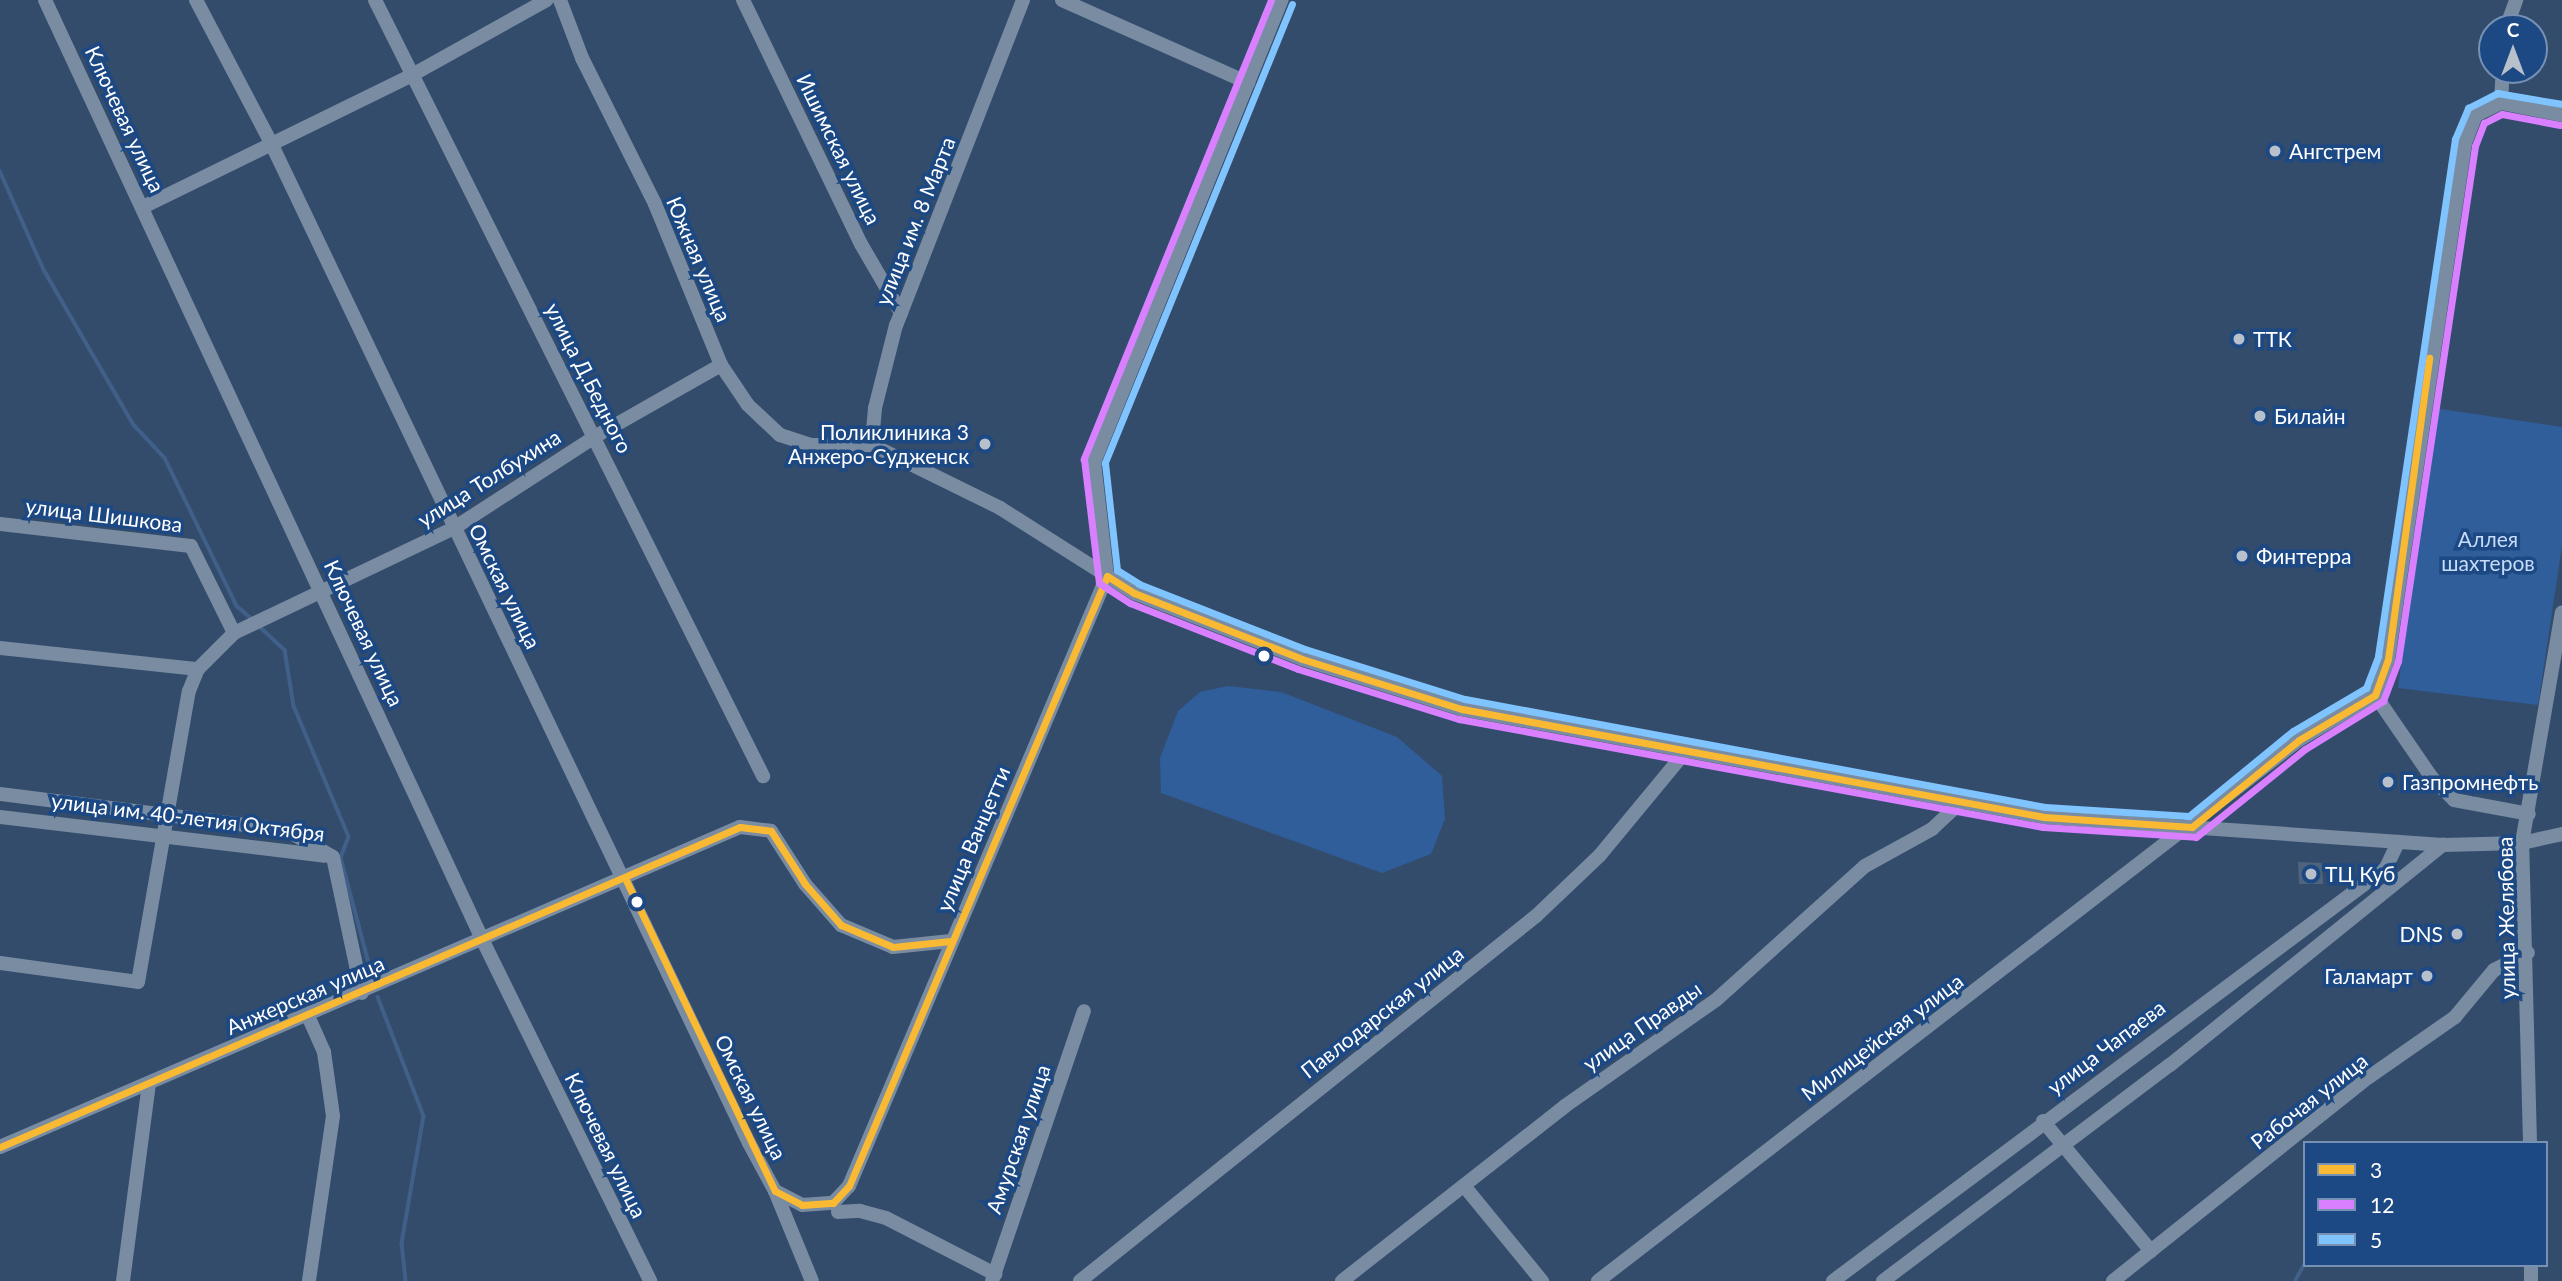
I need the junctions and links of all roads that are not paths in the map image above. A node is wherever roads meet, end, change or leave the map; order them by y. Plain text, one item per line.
1 (45, 0) edge
2 (196, 0) edge
3 (375, 0) edge
4 (547, 0) edge
5 (560, 0) edge
6 (743, 0) edge
7 (1023, 0) edge
8 (1062, 0) edge
9 (1282, 0) edge
10 (412, 75) junction
11 (1248, 83) junction
12 (2502, 84) edge
13 (2501, 103) junction
14 (2562, 115) edge
15 (271, 143) junction
16 (143, 207) junction
17 (901, 313) junction
18 (720, 365) junction
19 (596, 436) junction
20 (872, 445) junction
21 (0, 524) edge
22 (454, 528) junction
23 (1107, 576) junction
24 (321, 591) junction
25 (2562, 612) edge
26 (234, 633) junction
27 (0, 648) edge
28 (198, 669) junction
29 (2375, 695) junction
30 (1686, 751) junction
31 (763, 776) dead end
32 (0, 794) edge
33 (1961, 802) junction
34 (2529, 814) junction
35 (170, 816) junction
36 (0, 817) edge
37 (2192, 827) junction
38 (2562, 834) edge
39 (164, 835) junction
40 (2398, 842) junction
41 (2522, 843) junction
42 (2442, 845) junction
43 (333, 856) junction
44 (625, 878) junction
45 (483, 940) junction
46 (951, 942) junction
47 (2528, 953) junction
48 (0, 962) edge
49 (362, 993) junction
50 (1084, 1011) dead end
51 (308, 1016) junction
52 (149, 1084) junction
53 (2043, 1121) junction
54 (2530, 1141) edge
55 (2063, 1145) junction
56 (0, 1147) edge
57 (1465, 1187) junction
58 (775, 1191) junction
59 (841, 1195) joint
60 (838, 1212) dead end
61 (2151, 1251) junction
62 (994, 1277) edge
63 (123, 1281) edge
64 (309, 1281) edge
65 (650, 1281) edge
66 (812, 1281) edge
67 (1080, 1281) edge
68 (1342, 1281) edge
69 (1542, 1281) edge
70 (1598, 1281) edge
71 (1833, 1281) edge
72 (1883, 1281) edge
73 (2113, 1281) edge

1 - 16 street, Ключевая улица
2 - 15 street, Омская улица
3 - 10 street, улица Д.Бедного
4 - 10 street
5 - 18 street, Южная улица
6 - 17 street, Ишимская улица
7 - 17 street, улица им. 8 Марта
8 - 11 street
9 - 11 street
10 - 15 street
10 - 19 street, улица Д.Бедного
11 - 23 street
12 - 13 street
13 - 14 street
13 - 29 street
15 - 16 street
15 - 22 street, Омская улица
16 - 24 street, Ключевая улица
17 - 20 street, улица им. 8 Марта
18 - 19 street, улица Толбухина
18 - 20 street, Южная улица
19 - 22 street, улица Толбухина
19 - 31 street, улица Д.Бедного
20 - 23 street
21 - 26 street, улица Шишкова
22 - 24 street, улица Толбухина
22 - 44 street, Омская улица
23 - 30 street
23 - 46 street, улица Ванцетти
24 - 26 street, улица Толбухина
24 - 45 street, Ключевая улица
25 - 34 street, улица Желябова
26 - 28 street, улица Толбухина
27 - 28 street
28 - 35 street
29 - 34 street
29 - 37 street, Милицейская улица
30 - 33 street
30 - 67 street, Павлодарская улица
32 - 35 street, улица им. 40-летия Октября
33 - 37 street
33 - 57 street, улица Правды
34 - 41 street, улица Желябова
35 - 39 street
35 - 43 street, улица им. 40-летия Октября
36 - 39 street, улица им. 40-летия Октября
37 - 40 street
37 - 70 street, Милицейская улица
38 - 41 street
39 - 43 street, улица им. 40-летия Октября
39 - 48 street
40 - 42 street
40 - 53 street, улица Чапаева
41 - 42 street
41 - 47 street, улица Желябова
42 - 55 street
43 - 49 street
44 - 45 street, Анжерская улица
44 - 46 street, Анжерская улица
44 - 58 street, Омская улица
45 - 49 street, Анжерская улица
45 - 65 street, Ключевая улица
46 - 59 street, улица Ванцетти
47 - 54 street, улица Желябова
47 - 61 street, Рабочая улица
49 - 51 street, Анжерская улица
50 - 62 street, Амурская улица
51 - 52 street, Анжерская улица
51 - 64 street
52 - 56 street, Анжерская улица
52 - 63 street
53 - 55 street
53 - 71 street, улица Чапаева
55 - 61 street
55 - 72 street
57 - 68 street, улица Правды
57 - 69 street
58 - 59 street, Омская улица
58 - 66 street, Омская улица
60 - 62 street
61 - 73 street, Рабочая улица

